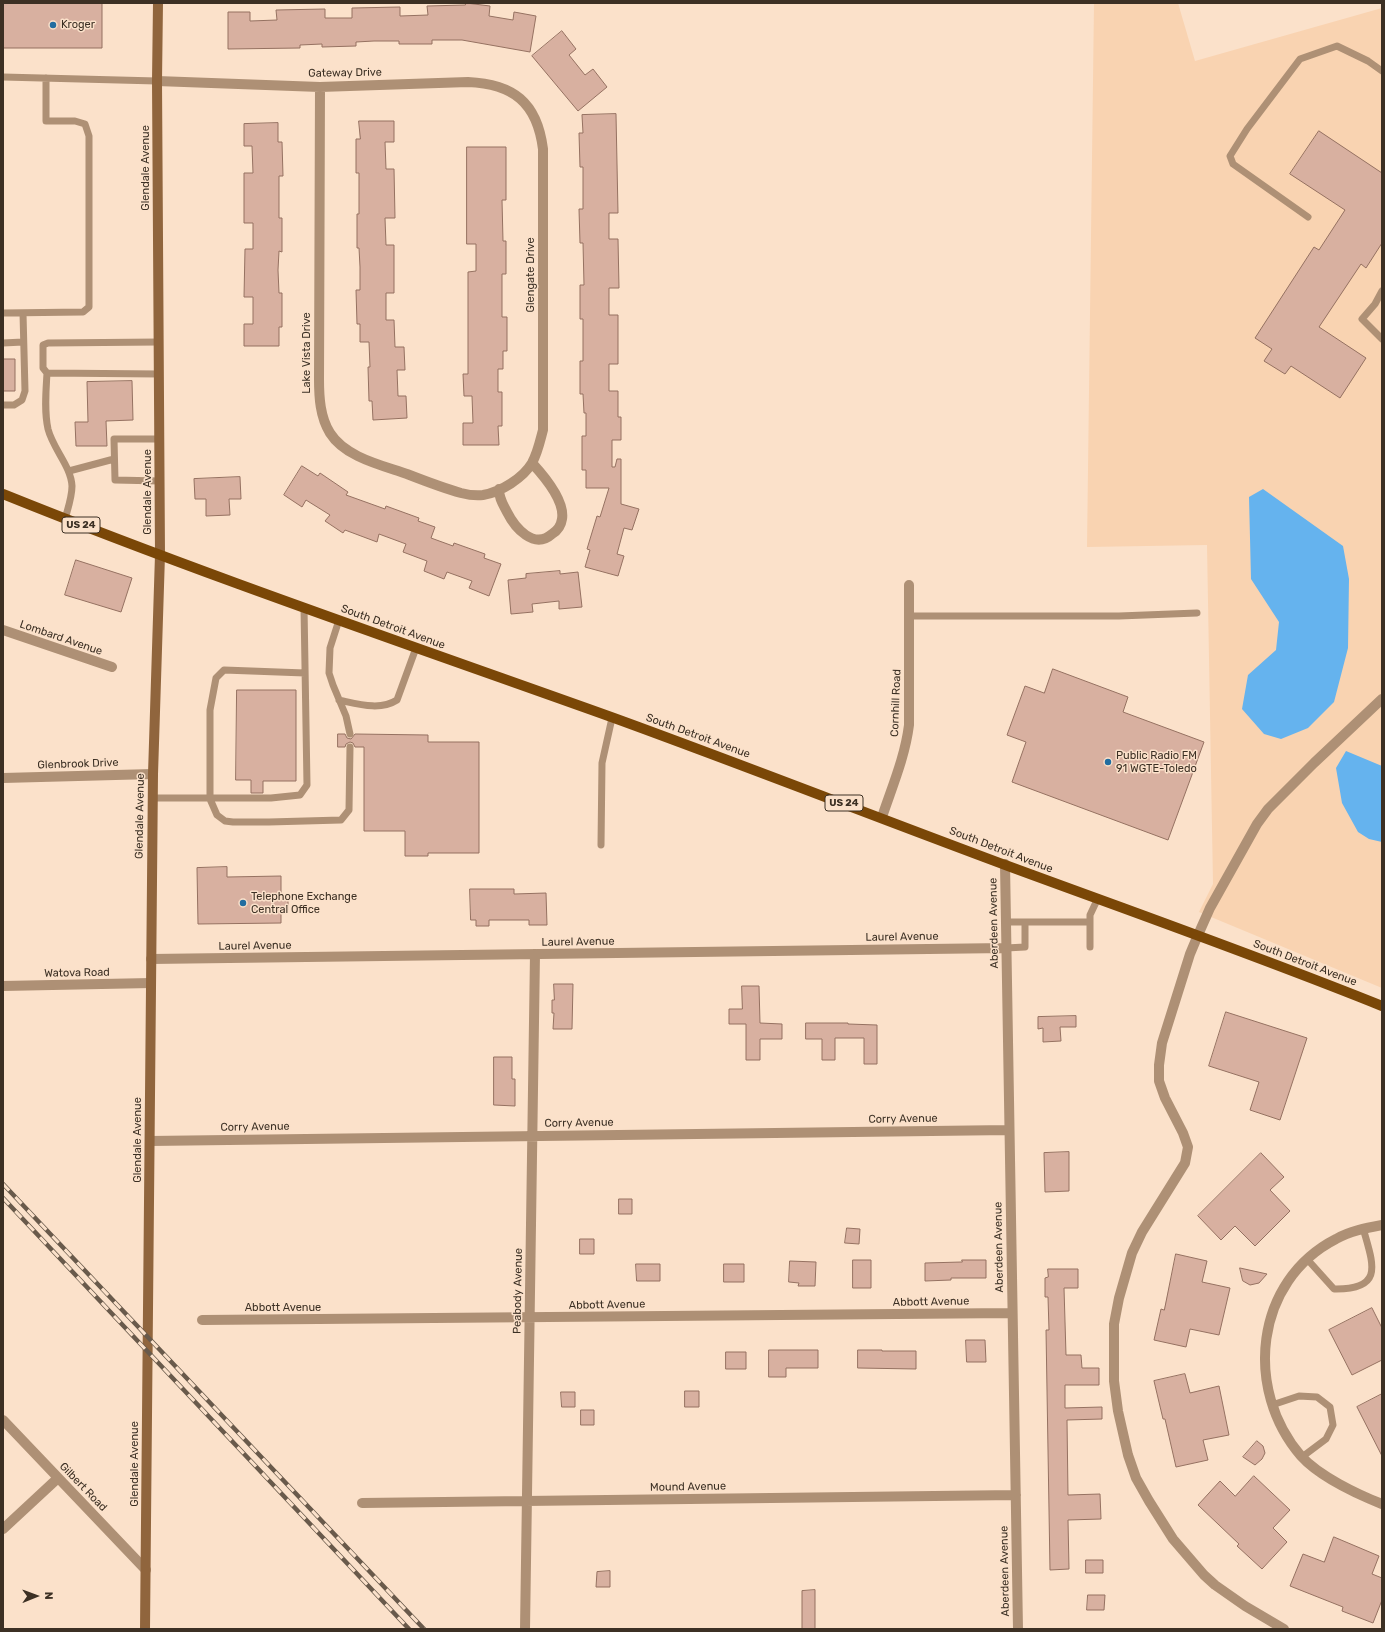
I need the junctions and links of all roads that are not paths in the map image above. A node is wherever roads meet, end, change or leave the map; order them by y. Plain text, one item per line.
1 (158, 3) edge
2 (1382, 71) edge
3 (3, 77) edge
4 (46, 78) junction
5 (158, 81) junction
6 (320, 87) junction
7 (527, 104) joint
8 (1308, 217) dead end
9 (1382, 291) edge
10 (23, 313) junction
11 (3, 314) edge
12 (1382, 339) edge
13 (23, 342) junction
14 (159, 342) junction
15 (3, 343) edge
16 (46, 373) junction
17 (159, 374) junction
18 (3, 406) edge
19 (160, 439) junction
20 (538, 449) joint
21 (114, 459) junction
22 (532, 463) junction
23 (69, 471) junction
24 (160, 481) junction
25 (499, 489) junction
26 (3, 494) edge
27 (65, 519) junction
28 (160, 555) junction
29 (909, 585) dead end
30 (304, 607) junction
31 (1196, 613) dead end
32 (909, 616) junction
33 (339, 620) junction
34 (3, 630) edge
35 (416, 648) junction
36 (112, 667) dead end
37 (305, 673) junction
38 (1382, 699) edge
39 (339, 700) junction
40 (612, 718) junction
41 (350, 734) dead end
42 (350, 747) dead end
43 (153, 774) junction
44 (3, 778) edge
45 (152, 798) junction
46 (210, 799) junction
47 (882, 817) junction
48 (601, 845) dead end
49 (1005, 864) junction
50 (1098, 898) junction
51 (1006, 922) junction
52 (1025, 922) junction
53 (1090, 922) junction
54 (1198, 935) junction
55 (1090, 947) dead end
56 (1006, 948) junction
57 (535, 954) junction
58 (151, 960) junction
59 (151, 983) junction
60 (3, 986) edge
61 (1382, 1006) edge
62 (1009, 1130) junction
63 (532, 1136) junction
64 (150, 1141) junction
65 (1382, 1225) edge
66 (1363, 1228) junction
67 (1307, 1259) junction
68 (1012, 1313) junction
69 (530, 1318) junction
70 (202, 1320) dead end
71 (1272, 1405) junction
72 (3, 1420) edge
73 (1302, 1457) junction
74 (58, 1478) junction
75 (1016, 1495) junction
76 (527, 1501) junction
77 (362, 1503) dead end
78 (1382, 1504) edge
79 (3, 1529) edge
80 (146, 1570) junction
81 (145, 1629) edge
82 (526, 1629) edge
83 (1018, 1629) edge
84 (1284, 1629) edge

1 - 5 main road, Glendale Avenue
2 - 8 lane
3 - 4 lane
4 - 5 lane
4 - 10 lane
5 - 6 street, Gateway Drive
5 - 14 main road, Glendale Avenue
6 - 7 street, Gateway Drive
6 - 25 street, Lake Vista Drive
7 - 20 street, Glengate Drive
9 - 12 lane
10 - 11 lane
10 - 13 lane
13 - 15 lane
13 - 18 lane
14 - 16 lane
14 - 17 main road, Glendale Avenue
16 - 17 lane
16 - 23 lane
17 - 19 main road, Glendale Avenue
19 - 21 lane
19 - 24 main road, Glendale Avenue
20 - 22 street, Lake Vista Drive
21 - 23 lane
21 - 24 lane
22 - 25 street, Lake Vista Drive
22 - 25 street
23 - 27 lane
24 - 28 main road, Glendale Avenue
26 - 27 main road, South Detroit Avenue / US 24
27 - 28 main road, South Detroit Avenue / US 24
28 - 30 main road, South Detroit Avenue / US 24
28 - 43 main road, Glendale Avenue
29 - 32 street, Cornhill Road
30 - 33 main road, South Detroit Avenue / US 24
30 - 37 lane
31 - 32 lane
32 - 47 street, Cornhill Road
33 - 35 main road, South Detroit Avenue / US 24
33 - 39 lane
34 - 36 street, Lombard Avenue
35 - 39 lane
35 - 40 main road, South Detroit Avenue / US 24
37 - 46 lane
37 - 46 lane
38 - 54 street
39 - 41 lane
40 - 47 main road, South Detroit Avenue / US 24
40 - 48 lane
42 - 46 lane
43 - 44 street, Glenbrook Drive
43 - 45 main road, Glendale Avenue
45 - 46 lane
45 - 58 main road, Glendale Avenue
47 - 49 main road, South Detroit Avenue / US 24
49 - 50 main road, South Detroit Avenue / US 24
49 - 51 street, Aberdeen Avenue
50 - 53 lane
50 - 54 main road, South Detroit Avenue / US 24
51 - 52 lane
51 - 56 street, Aberdeen Avenue
52 - 53 lane
52 - 56 lane
53 - 55 lane
54 - 61 main road, South Detroit Avenue / US 24
54 - 84 street
56 - 57 street, Laurel Avenue
56 - 62 street, Aberdeen Avenue
57 - 58 street, Laurel Avenue
57 - 63 street, Peabody Avenue
58 - 59 main road, Glendale Avenue
59 - 60 street, Watova Road
59 - 64 main road, Glendale Avenue
62 - 63 street, Corry Avenue
62 - 68 street, Aberdeen Avenue
63 - 64 street, Corry Avenue
63 - 69 street, Peabody Avenue
64 - 80 main road, Glendale Avenue
65 - 66 street
66 - 67 street
66 - 67 lane
67 - 71 street
68 - 69 street, Abbott Avenue
68 - 75 street, Aberdeen Avenue
69 - 70 street, Abbott Avenue
69 - 76 street, Peabody Avenue
71 - 73 street
71 - 73 lane
72 - 74 street, Gilbert Road
73 - 78 street
74 - 79 street
74 - 80 street, Gilbert Road
75 - 76 street, Mound Avenue
75 - 83 street, Aberdeen Avenue
76 - 77 street, Mound Avenue
76 - 82 street, Peabody Avenue
80 - 81 main road, Glendale Avenue

